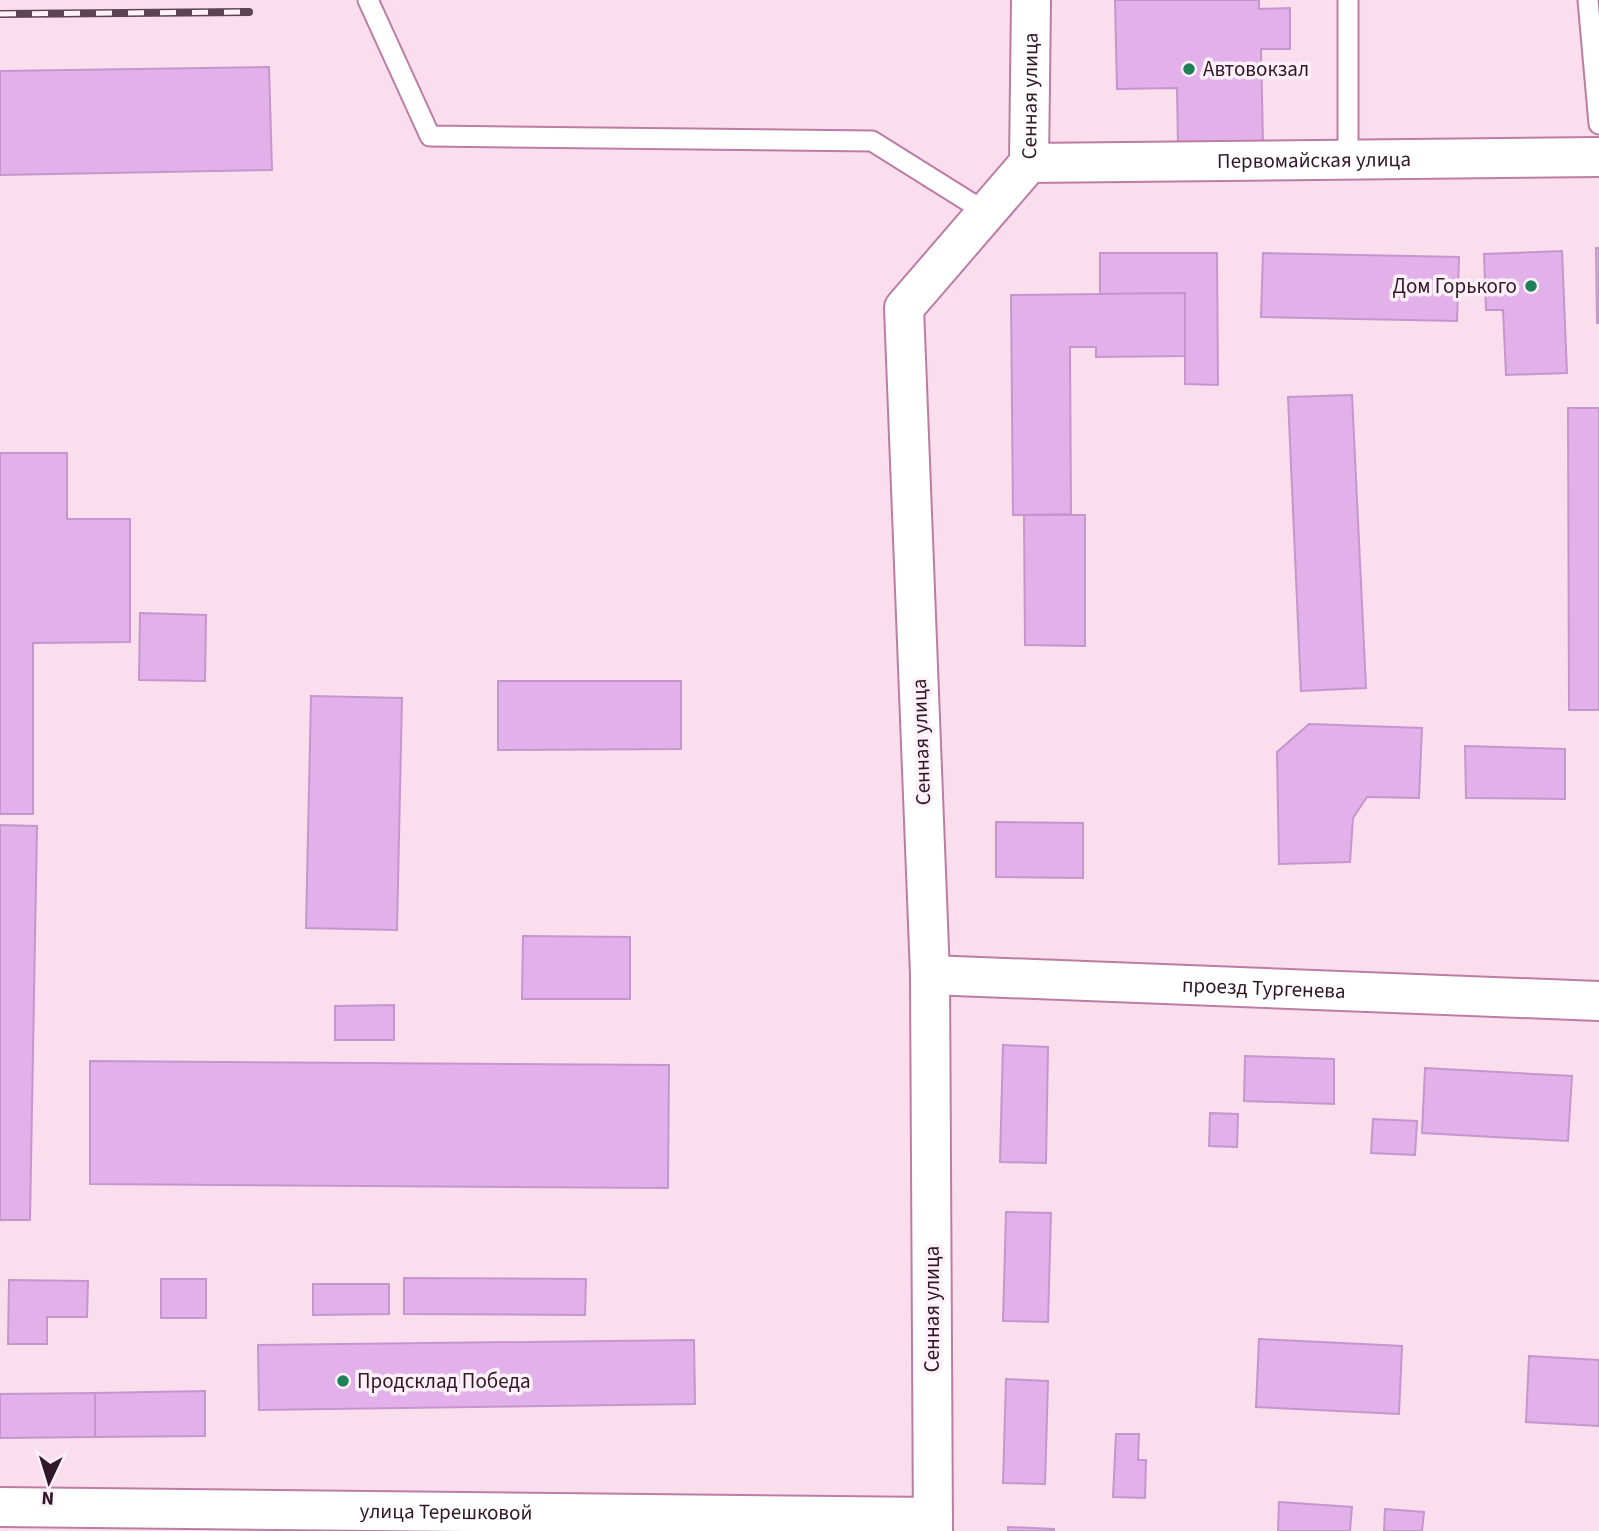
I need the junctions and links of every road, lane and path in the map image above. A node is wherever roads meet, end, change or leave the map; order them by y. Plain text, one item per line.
1 (368, 0) edge
2 (1031, 0) edge
3 (1348, 0) edge
4 (1588, 0) edge
5 (1599, 124) edge
6 (1599, 157) edge
7 (1348, 160) junction
8 (1029, 163) junction
9 (987, 213) junction
10 (930, 975) junction
11 (1599, 1001) edge
12 (0, 1507) edge
13 (933, 1524) edge

1 - 9 lane
2 - 8 street, Сенная улица
3 - 7 lane
4 - 5 lane
6 - 7 street, Первомайская улица
7 - 8 street, Первомайская улица
8 - 9 street, Сенная улица
9 - 10 street, Сенная улица
10 - 11 street, проезд Тургенева
10 - 13 street, Сенная улица
12 - 13 street, улица Терешковой

